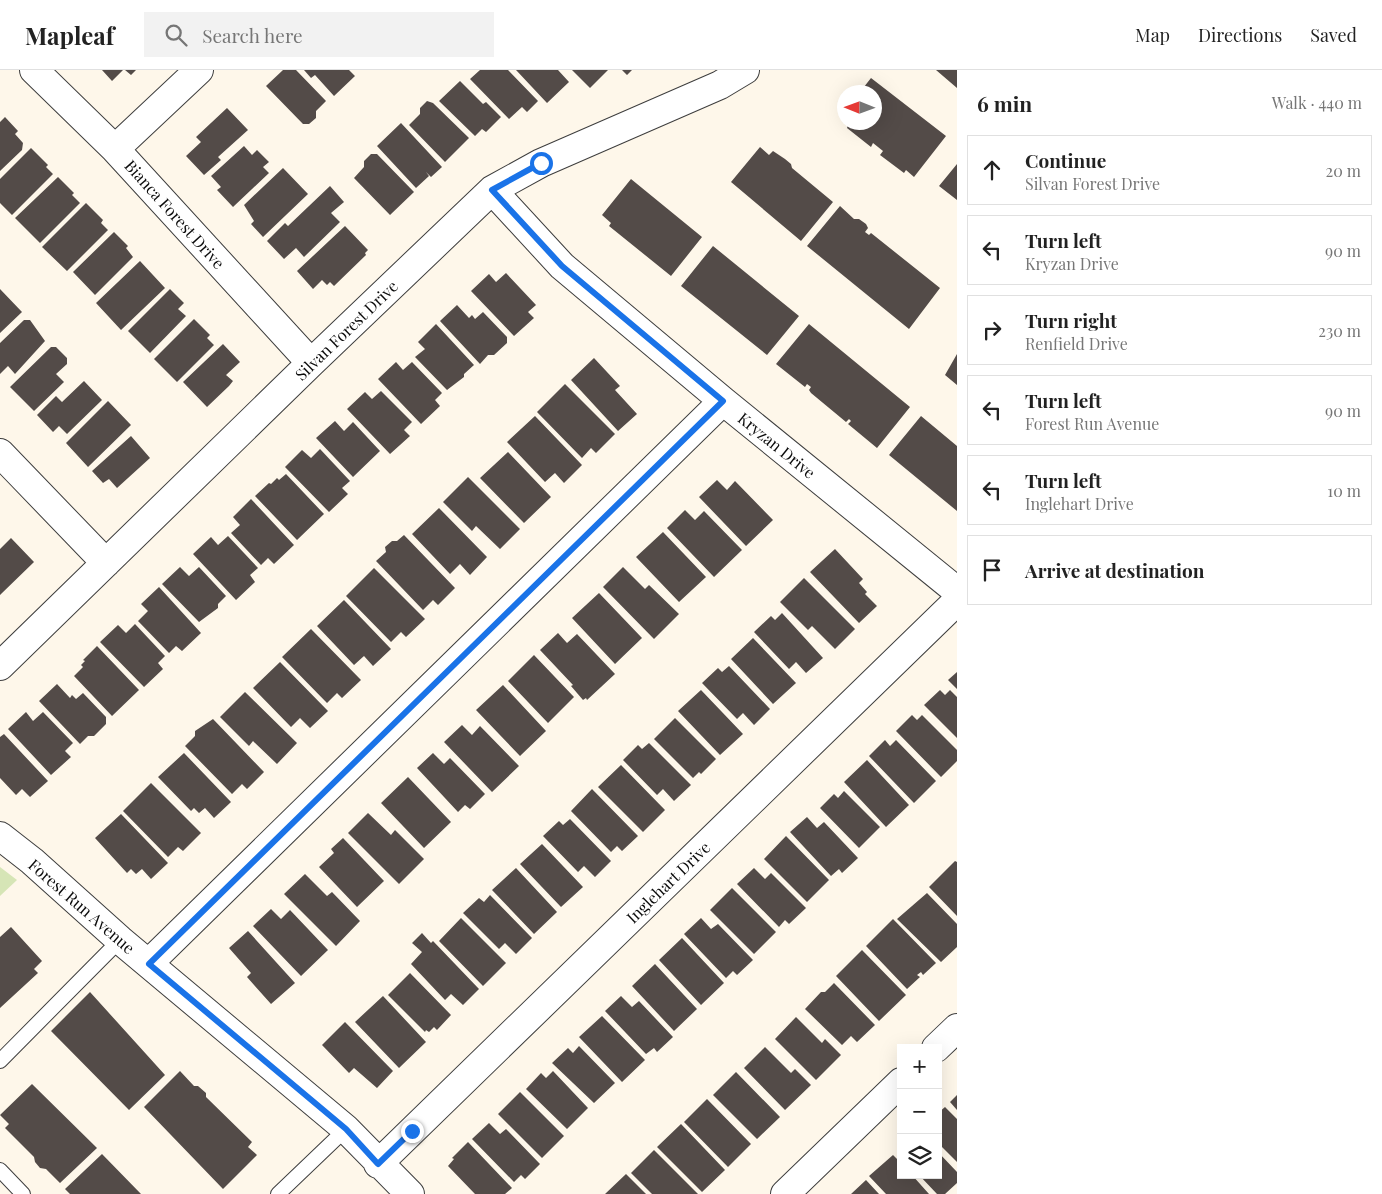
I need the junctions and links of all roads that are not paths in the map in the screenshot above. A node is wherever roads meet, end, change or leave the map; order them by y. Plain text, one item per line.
1 (34, 70) edge
2 (199, 70) edge
3 (744, 70) edge
4 (115, 149) junction
5 (492, 190) junction
6 (311, 363) junction
7 (723, 401) junction
8 (0, 453) edge
9 (106, 563) junction
10 (957, 592) edge
11 (957, 601) edge
12 (0, 666) edge
13 (0, 836) edge
14 (120, 940) junction
15 (149, 964) junction
16 (957, 1028) edge
17 (940, 1044) edge
18 (0, 1061) edge
19 (897, 1086) edge
20 (346, 1129) junction
21 (378, 1164) junction
22 (0, 1170) edge
23 (23, 1194) edge
24 (278, 1194) edge
25 (410, 1194) edge
26 (785, 1194) edge

1 - 4 street, Bianca Forest Drive
2 - 4 street
3 - 5 street, Silvan Forest Drive
4 - 6 street, Bianca Forest Drive
5 - 6 street, Silvan Forest Drive
5 - 7 street, Kryzan Drive
6 - 9 street, Silvan Forest Drive
7 - 10 street, Kryzan Drive
7 - 15 street
8 - 9 street
9 - 12 street, Silvan Forest Drive
11 - 21 street, Inglehart Drive
13 - 14 street, Forest Run Avenue
14 - 15 street, Forest Run Avenue
14 - 18 lane
15 - 20 street, Forest Run Avenue
16 - 17 street
19 - 26 street
20 - 21 street, Forest Run Avenue
20 - 24 lane
21 - 25 street, Forest Run Avenue
22 - 23 lane

